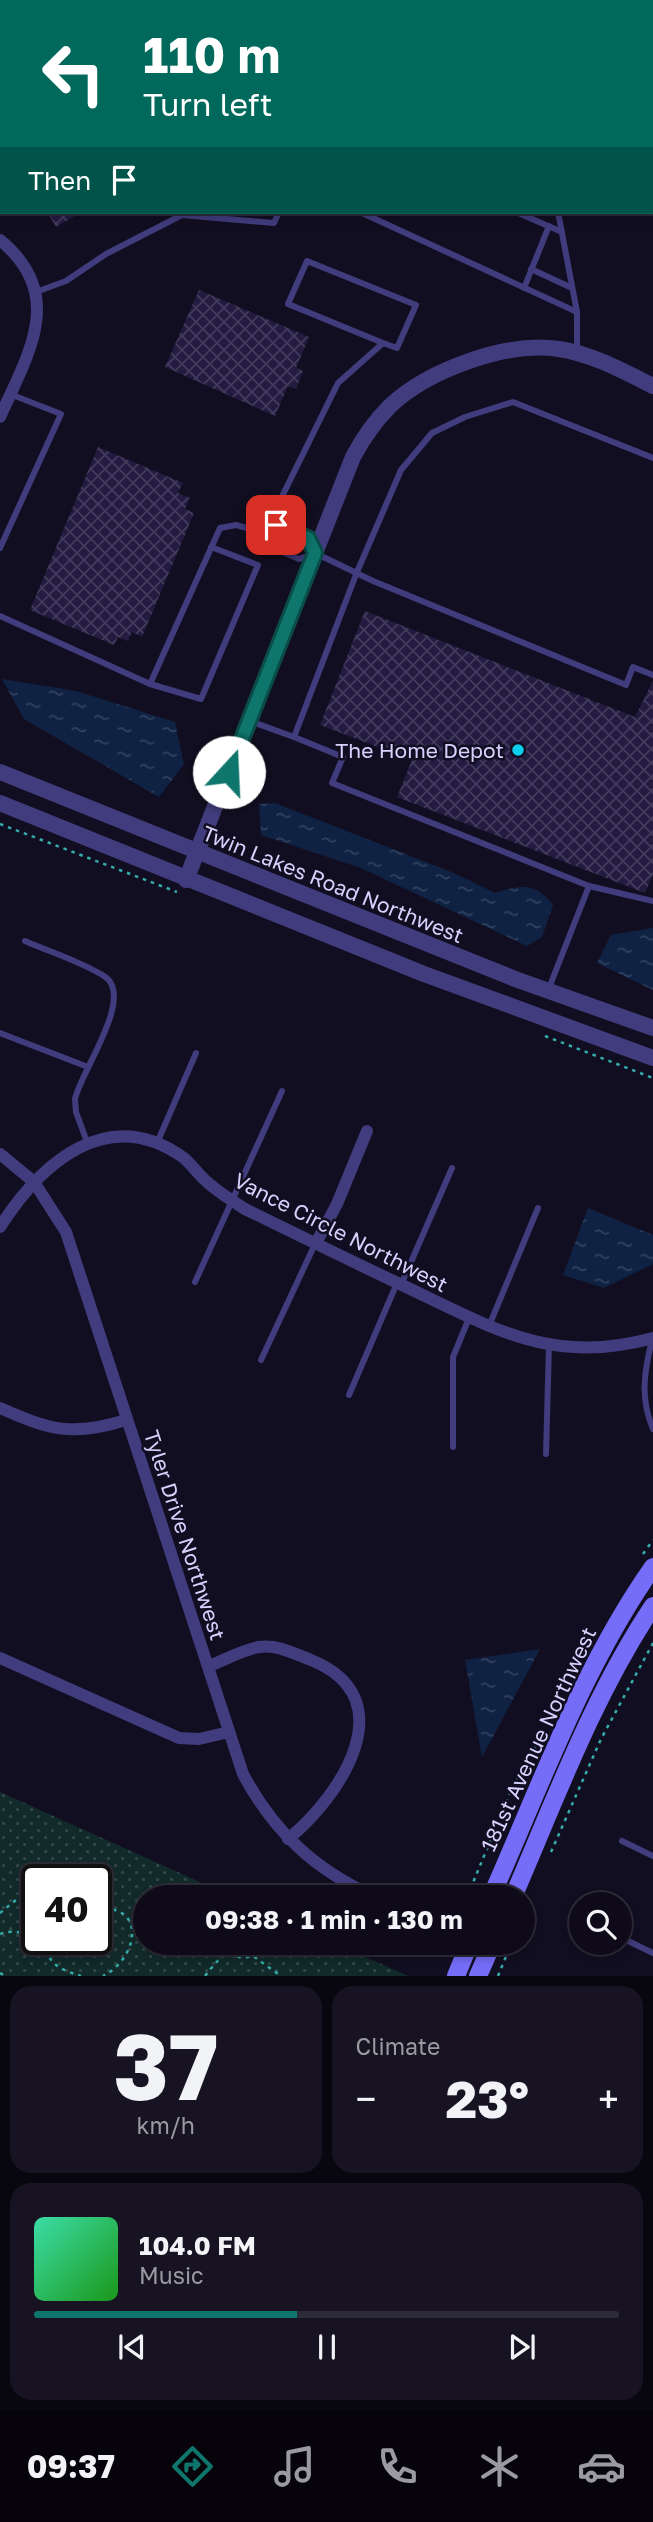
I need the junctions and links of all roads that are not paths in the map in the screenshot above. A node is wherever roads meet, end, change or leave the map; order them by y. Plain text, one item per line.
1 (278, 214) edge
2 (364, 214) edge
3 (521, 214) edge
4 (558, 214) edge
5 (549, 226) junction
6 (562, 232) junction
7 (0, 240) edge
8 (531, 270) junction
9 (524, 288) junction
10 (572, 288) junction
11 (36, 292) junction
12 (577, 312) junction
13 (383, 343) junction
14 (577, 354) junction
15 (653, 386) edge
16 (10, 394) junction
17 (0, 418) edge
18 (653, 458) edge
19 (264, 533) junction
20 (211, 547) junction
21 (0, 548) edge
22 (315, 553) junction
23 (357, 572) junction
24 (0, 616) edge
25 (653, 675) edge
26 (150, 684) junction
27 (248, 721) junction
28 (295, 737) junction
29 (0, 772) edge
30 (0, 803) edge
31 (198, 853) junction
32 (186, 880) junction
33 (589, 886) junction
34 (653, 901) edge
35 (24, 941) dead end
36 (548, 990) junction
37 (653, 1028) edge
38 (0, 1033) edge
39 (196, 1054) dead end
40 (653, 1058) edge
41 (88, 1067) junction
42 (282, 1091) dead end
43 (367, 1131) dead end
44 (88, 1142) junction
45 (157, 1143) junction
46 (0, 1154) edge
47 (452, 1168) dead end
48 (34, 1182) junction
49 (233, 1201) junction
50 (538, 1208) dead end
51 (0, 1227) edge
52 (316, 1243) junction
53 (195, 1282) dead end
54 (399, 1284) junction
55 (469, 1318) junction
56 (488, 1327) junction
57 (653, 1338) edge
58 (549, 1345) junction
59 (261, 1360) dead end
60 (348, 1395) dead end
61 (0, 1408) edge
62 (126, 1420) junction
63 (653, 1430) edge
64 (453, 1447) dead end
65 (546, 1454) dead end
66 (653, 1567) edge
67 (653, 1606) edge
68 (0, 1658) edge
69 (208, 1666) junction
70 (229, 1732) junction
71 (288, 1839) junction
72 (622, 1841) dead end
73 (653, 1856) edge
74 (351, 1885) edge
75 (496, 1885) edge
76 (518, 1885) edge
77 (632, 1943) edge
78 (653, 1953) edge
79 (473, 1955) edge
80 (481, 1955) edge
81 (456, 1976) edge
82 (478, 1976) edge

1 - 11 lane
2 - 9 lane
3 - 5 lane
4 - 6 lane
5 - 6 lane
5 - 8 lane
6 - 10 lane
7 - 11 street
8 - 9 lane
8 - 10 lane
9 - 12 lane
10 - 12 lane
11 - 16 street
12 - 14 lane
13 - 13 lane
13 - 19 lane
14 - 15 street
14 - 22 street
16 - 17 street
16 - 21 lane
18 - 23 lane
19 - 20 lane
19 - 22 lane
19 - 22 lane
20 - 26 lane
20 - 26 lane
22 - 23 lane
22 - 27 street
23 - 25 lane
23 - 28 lane
24 - 26 lane
27 - 28 lane
27 - 31 street
28 - 33 lane
29 - 31 street, Twin Lakes Road Northwest
30 - 32 street
31 - 32 street
31 - 36 street, Twin Lakes Road Northwest
32 - 40 street
33 - 34 lane
33 - 36 lane
35 - 41 lane
36 - 37 street, Twin Lakes Road Northwest
38 - 41 lane
39 - 45 lane
41 - 44 lane
42 - 49 lane
43 - 52 street
44 - 45 street, Vance Circle Northwest
44 - 48 street, Vance Circle Northwest
45 - 49 street, Vance Circle Northwest
46 - 48 street, Tyler Drive Northwest
47 - 54 lane
48 - 51 street, Vance Circle Northwest
48 - 62 street, Tyler Drive Northwest
49 - 52 street, Vance Circle Northwest
49 - 53 lane
50 - 56 lane
52 - 54 street, Vance Circle Northwest
52 - 59 lane
54 - 55 street, Vance Circle Northwest
54 - 60 lane
55 - 56 street, Vance Circle Northwest
55 - 64 lane
56 - 58 street, Vance Circle Northwest
57 - 58 street, Vance Circle Northwest
57 - 63 lane
58 - 65 lane
61 - 62 street
62 - 69 street, Tyler Drive Northwest
66 - 75 main road, 181st Avenue Northwest
67 - 76 main road, 181st Avenue Northwest
68 - 70 street
69 - 70 street, Tyler Drive Northwest
69 - 71 street
70 - 71 street, Tyler Drive Northwest
71 - 74 street, Tyler Drive Northwest
72 - 73 lane
77 - 78 lane
79 - 81 main road
80 - 82 main road

